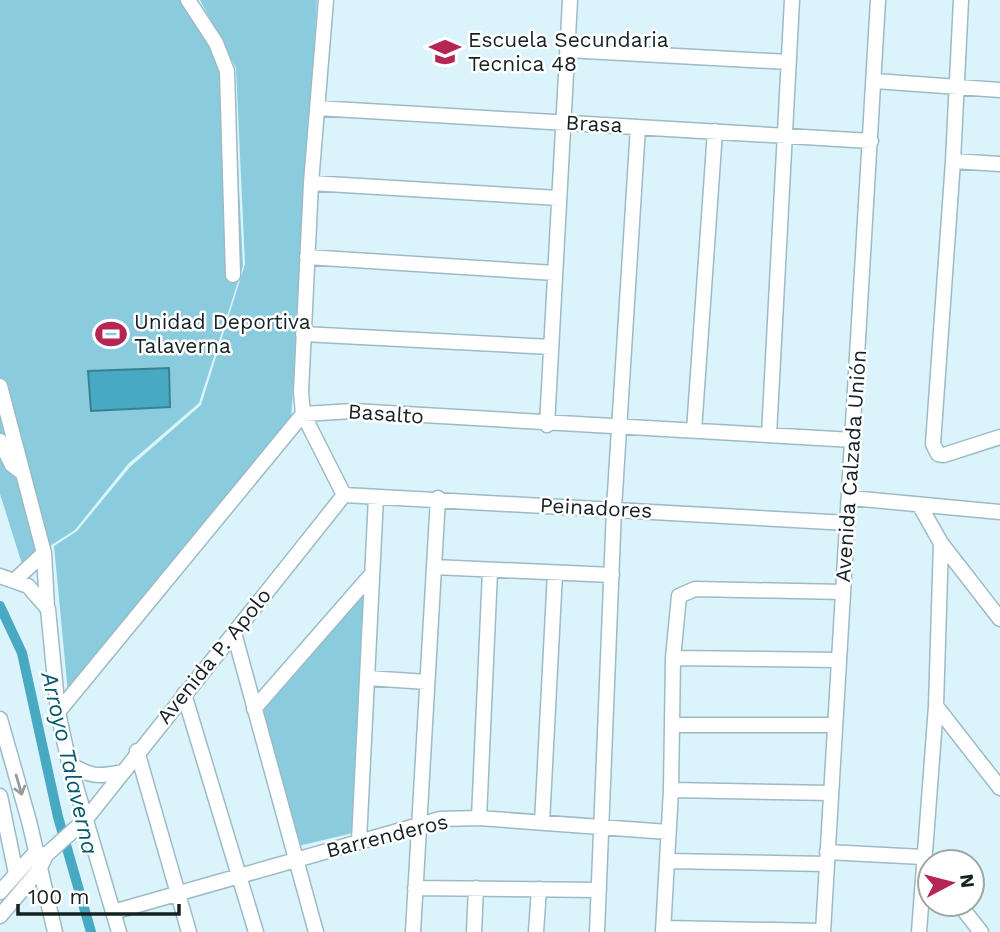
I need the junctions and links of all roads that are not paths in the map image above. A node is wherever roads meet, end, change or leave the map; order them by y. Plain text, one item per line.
1 (188, 0) edge
2 (326, 0) edge
3 (570, 0) edge
4 (792, 0) edge
5 (878, 0) edge
6 (961, 0) edge
7 (567, 50) junction
8 (788, 62) junction
9 (875, 81) junction
10 (955, 89) junction
11 (1000, 90) edge
12 (317, 108) junction
13 (563, 122) junction
14 (638, 127) junction
15 (715, 131) junction
16 (787, 135) junction
17 (871, 141) junction
18 (953, 161) junction
19 (1000, 164) edge
20 (312, 183) junction
21 (559, 198) junction
22 (307, 257) junction
23 (555, 273) junction
24 (233, 275) dead end
25 (303, 334) junction
26 (551, 347) junction
27 (0, 386) edge
28 (303, 414) junction
29 (547, 425) junction
30 (619, 426) junction
31 (694, 431) junction
32 (769, 435) junction
33 (1000, 438) edge
34 (853, 440) junction
35 (0, 441) edge
36 (21, 471) junction
37 (344, 495) junction
38 (376, 497) junction
39 (438, 498) junction
40 (850, 498) junction
41 (920, 506) junction
42 (614, 509) junction
43 (1000, 512) edge
44 (848, 523) junction
45 (942, 543) junction
46 (44, 553) junction
47 (434, 567) junction
48 (490, 571) junction
49 (555, 573) junction
50 (612, 575) junction
51 (370, 576) junction
52 (7, 578) edge
53 (842, 592) junction
54 (48, 608) junction
55 (1000, 619) edge
56 (234, 633) junction
57 (674, 658) junction
58 (838, 660) junction
59 (368, 678) junction
60 (427, 682) junction
61 (184, 694) junction
62 (936, 706) junction
63 (254, 709) junction
64 (58, 712) junction
65 (0, 719) edge
66 (835, 724) junction
67 (672, 725) junction
68 (138, 751) junction
69 (69, 763) junction
70 (122, 772) junction
71 (1000, 788) edge
72 (671, 790) junction
73 (830, 793) junction
74 (0, 796) edge
75 (480, 818) junction
76 (86, 819) junction
77 (29, 821) junction
78 (418, 823) junction
79 (542, 823) junction
80 (4, 828) edge
81 (602, 828) junction
82 (668, 832) junction
83 (359, 841) junction
84 (928, 848) edge
85 (44, 853) junction
86 (827, 858) junction
87 (295, 859) junction
88 (667, 861) junction
89 (916, 862) edge
90 (39, 870) junction
91 (16, 874) junction
92 (239, 875) junction
93 (415, 888) junction
94 (476, 888) junction
95 (539, 889) junction
96 (599, 890) junction
97 (0, 892) edge
98 (177, 893) junction
99 (113, 912) junction
100 (0, 916) edge
101 (970, 918) edge
102 (663, 930) edge
103 (823, 931) edge
104 (55, 932) edge
105 (119, 932) edge
106 (189, 932) edge
107 (256, 932) edge
108 (316, 932) edge
109 (413, 932) edge
110 (474, 932) edge
111 (536, 932) edge
112 (597, 932) edge
113 (981, 932) edge

1 - 24 street
2 - 12 street
3 - 7 street
4 - 8 street
5 - 9 street, Avenida Calzada Unión
6 - 10 street
7 - 8 street
7 - 13 street
8 - 16 street
9 - 10 street
9 - 17 street, Avenida Calzada Unión
10 - 11 street
10 - 18 street
12 - 13 street, Brasa
12 - 20 street
13 - 14 street, Brasa
13 - 21 street
14 - 15 street, Brasa
14 - 30 street
15 - 16 street, Brasa
15 - 31 street
16 - 17 street, Brasa
16 - 32 street
17 - 34 street, Avenida Calzada Unión
18 - 19 street
18 - 33 street
20 - 21 street
20 - 22 street
21 - 23 street
22 - 23 street
22 - 25 street
23 - 26 street
25 - 26 street
25 - 28 street
26 - 29 street
27 - 36 street
28 - 29 street, Basalto
28 - 37 street
28 - 64 street
29 - 30 street, Basalto
30 - 31 street, Basalto
30 - 42 street
31 - 32 street, Basalto
32 - 34 street, Basalto
34 - 40 street, Avenida Calzada Unión
35 - 36 street
36 - 46 street
37 - 38 street, Peinadores
37 - 56 street, Avenida P. Apolo
38 - 39 street, Peinadores
38 - 51 street
39 - 42 street, Peinadores
39 - 47 street
40 - 41 street
40 - 44 street, Avenida Calzada Unión
41 - 43 street
41 - 45 street
42 - 44 street, Peinadores
42 - 50 street
44 - 53 street, Avenida Calzada Unión
45 - 55 street
45 - 62 street
46 - 52 street
46 - 54 street
47 - 48 street
47 - 60 street
48 - 49 street
48 - 75 street
49 - 50 street
49 - 79 street
50 - 81 street
51 - 59 street
51 - 63 street
52 - 54 street
53 - 57 street
53 - 58 street, Avenida Calzada Unión
54 - 64 street
56 - 61 street, Avenida P. Apolo
56 - 63 street
57 - 58 street
57 - 67 street
58 - 66 street, Avenida Calzada Unión
59 - 60 street
59 - 83 street
60 - 78 street
61 - 68 street, Avenida P. Apolo
61 - 92 street
62 - 71 street
62 - 84 street
63 - 87 street
64 - 69 street
65 -> 77 street
66 - 67 street
66 - 73 street, Avenida Calzada Unión
67 - 72 street
68 - 70 street, Avenida P. Apolo
68 - 98 street
69 - 70 street
69 - 76 street
70 - 76 street, Avenida P. Apolo
72 - 73 street
72 - 82 street
73 - 86 street, Avenida Calzada Unión
74 - 80 street
75 - 78 street, Barrenderos
75 - 79 street, Barrenderos
76 - 85 street, Avenida P. Apolo
76 - 99 street
77 - 80 street
77 - 85 street
78 - 83 street, Barrenderos
78 - 93 street
79 - 81 street, Barrenderos
80 - 91 street
81 - 82 street, Barrenderos
81 - 96 street
82 - 88 street
83 - 87 street, Barrenderos
85 - 90 street
85 - 91 street, Avenida P. Apolo
86 - 88 street
86 - 89 street
86 - 103 street, Avenida Calzada Unión
87 - 92 street, Barrenderos
87 - 108 street
88 - 102 street
90 - 100 street
90 - 104 street
91 - 97 street, Avenida P. Apolo
92 - 98 street, Barrenderos
92 - 107 street
93 - 94 street
93 - 109 street
94 - 95 street
94 - 110 street
95 - 96 street
95 - 111 street
96 - 112 street
98 - 99 street, Barrenderos
98 - 106 street
99 - 105 street
101 - 113 street
102 - 103 street

